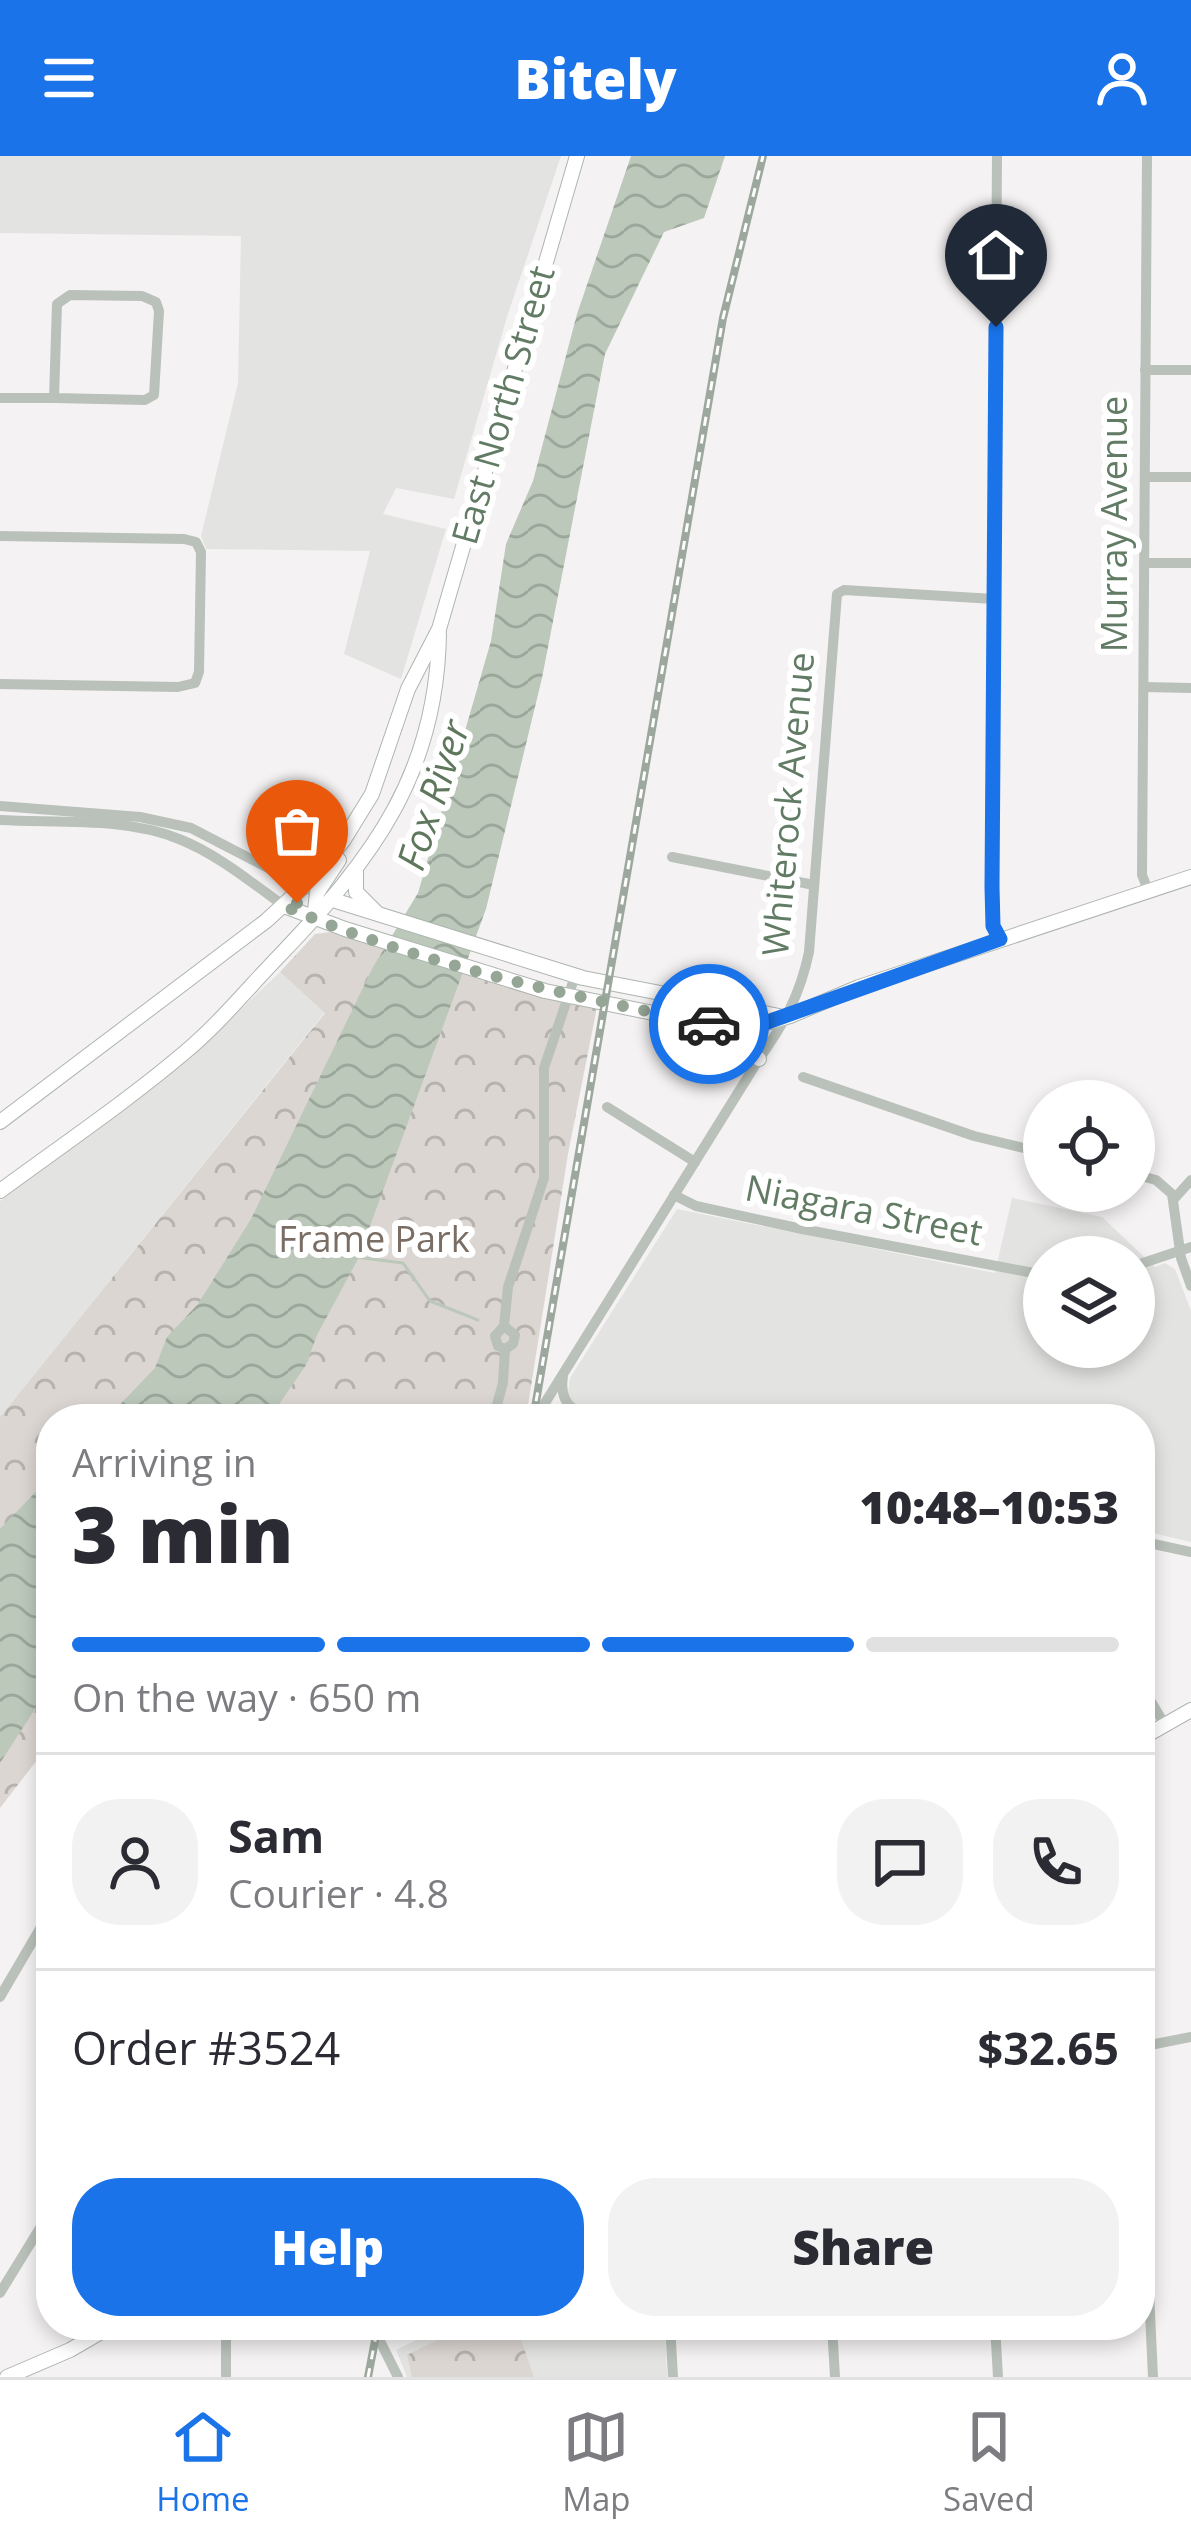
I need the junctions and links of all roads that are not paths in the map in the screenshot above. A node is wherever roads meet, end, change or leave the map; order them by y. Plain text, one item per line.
1 (578, 156) edge
2 (997, 156) edge
3 (1147, 156) edge
4 (1145, 370) junction
5 (1191, 370) edge
6 (0, 398) edge
7 (55, 398) junction
8 (1145, 477) junction
9 (1191, 477) edge
10 (0, 536) edge
11 (1144, 563) junction
12 (1191, 563) edge
13 (994, 599) junction
14 (439, 629) junction
15 (0, 684) edge
16 (1144, 687) junction
17 (1191, 688) edge
18 (391, 746) junction
19 (0, 806) edge
20 (0, 820) edge
21 (672, 857) dead end
22 (357, 870) junction
23 (1191, 877) edge
24 (814, 885) junction
25 (1148, 890) junction
26 (318, 902) junction
27 (284, 906) junction
28 (384, 928) junction
29 (1000, 939) junction
30 (473, 956) junction
31 (575, 976) junction
32 (666, 996) junction
33 (571, 997) junction
34 (661, 1015) junction
35 (790, 1016) junction
36 (727, 1028) junction
37 (759, 1059) junction
38 (803, 1077) dead end
39 (607, 1107) dead end
40 (0, 1122) edge
41 (1023, 1148) edge
42 (694, 1162) junction
43 (1155, 1180) edge
44 (1191, 1180) edge
45 (0, 1191) edge
46 (674, 1196) junction
47 (1174, 1198) junction
48 (1186, 1250) edge
49 (1155, 1260) edge
50 (1023, 1271) edge
51 (1191, 1286) edge
52 (564, 1372) junction
53 (498, 1404) edge
54 (544, 1404) edge
55 (566, 1404) edge
56 (1155, 1544) edge
57 (1191, 1552) edge
58 (1155, 1708) edge
59 (1191, 1710) edge
60 (1165, 1725) junction
61 (1155, 1731) edge
62 (36, 1936) edge
63 (0, 1997) edge
64 (1191, 2036) edge
65 (1155, 2044) edge
66 (36, 2235) edge
67 (0, 2294) edge
68 (87, 2340) edge
69 (226, 2340) edge
70 (380, 2340) edge
71 (671, 2340) edge
72 (833, 2340) edge
73 (996, 2340) edge
74 (1152, 2340) edge
75 (7, 2377) edge
76 (226, 2377) edge
77 (398, 2377) edge
78 (673, 2377) edge
79 (835, 2377) edge
80 (998, 2377) edge
81 (1154, 2377) edge

1 - 14 main road, East North Street
2 - 13 street
3 - 4 street, Murray Avenue
4 - 5 street
4 - 8 street, Murray Avenue
6 - 7 street
7 - 7 street
8 - 9 street
8 - 11 street, Murray Avenue
10 - 15 street
11 - 12 street
11 - 16 street, Murray Avenue
13 - 24 street, Whiterock Avenue
13 - 29 street
14 - 18 main road, East North Street
14 - 22 main road, East North Street
16 - 17 street
16 - 25 street, Murray Avenue
18 - 26 main road, East North Street
18 - 26 main road
19 - 26 street
20 - 27 street
21 - 24 street
22 - 26 main road, East North Street
22 - 28 main road
23 - 25 main road
24 - 35 street, Whiterock Avenue
25 - 29 main road
26 - 27 main road
26 - 27 main road, East North Street
26 - 28 main road
26 - 28 main road
26 - 45 main road
27 - 40 main road, East North Street
28 - 30 main road
28 - 30 main road
29 - 35 main road
30 - 31 main road
30 - 33 main road
31 - 32 main road
31 - 33 street
32 - 34 main road
32 - 35 main road
33 - 34 main road
33 - 53 street
34 - 36 main road
35 - 36 main road
35 - 37 street, Whiterock Avenue
36 - 37 main road
37 - 42 street, Whiterock Avenue
38 - 41 street
39 - 42 street
42 - 46 street, Whiterock Avenue
43 - 47 street
44 - 47 street
46 - 50 street, Niagara Street
46 - 52 street, Whiterock Avenue
47 - 48 street
48 - 49 street
48 - 51 street
52 - 54 street, Whiterock Avenue
52 - 55 street
56 - 57 street
58 - 60 street
59 - 60 main road
60 - 61 main road
62 - 63 street
64 - 65 street
66 - 67 street
68 - 75 main road
69 - 76 street
70 - 77 street
71 - 78 street
72 - 79 street
73 - 80 street
74 - 81 street

